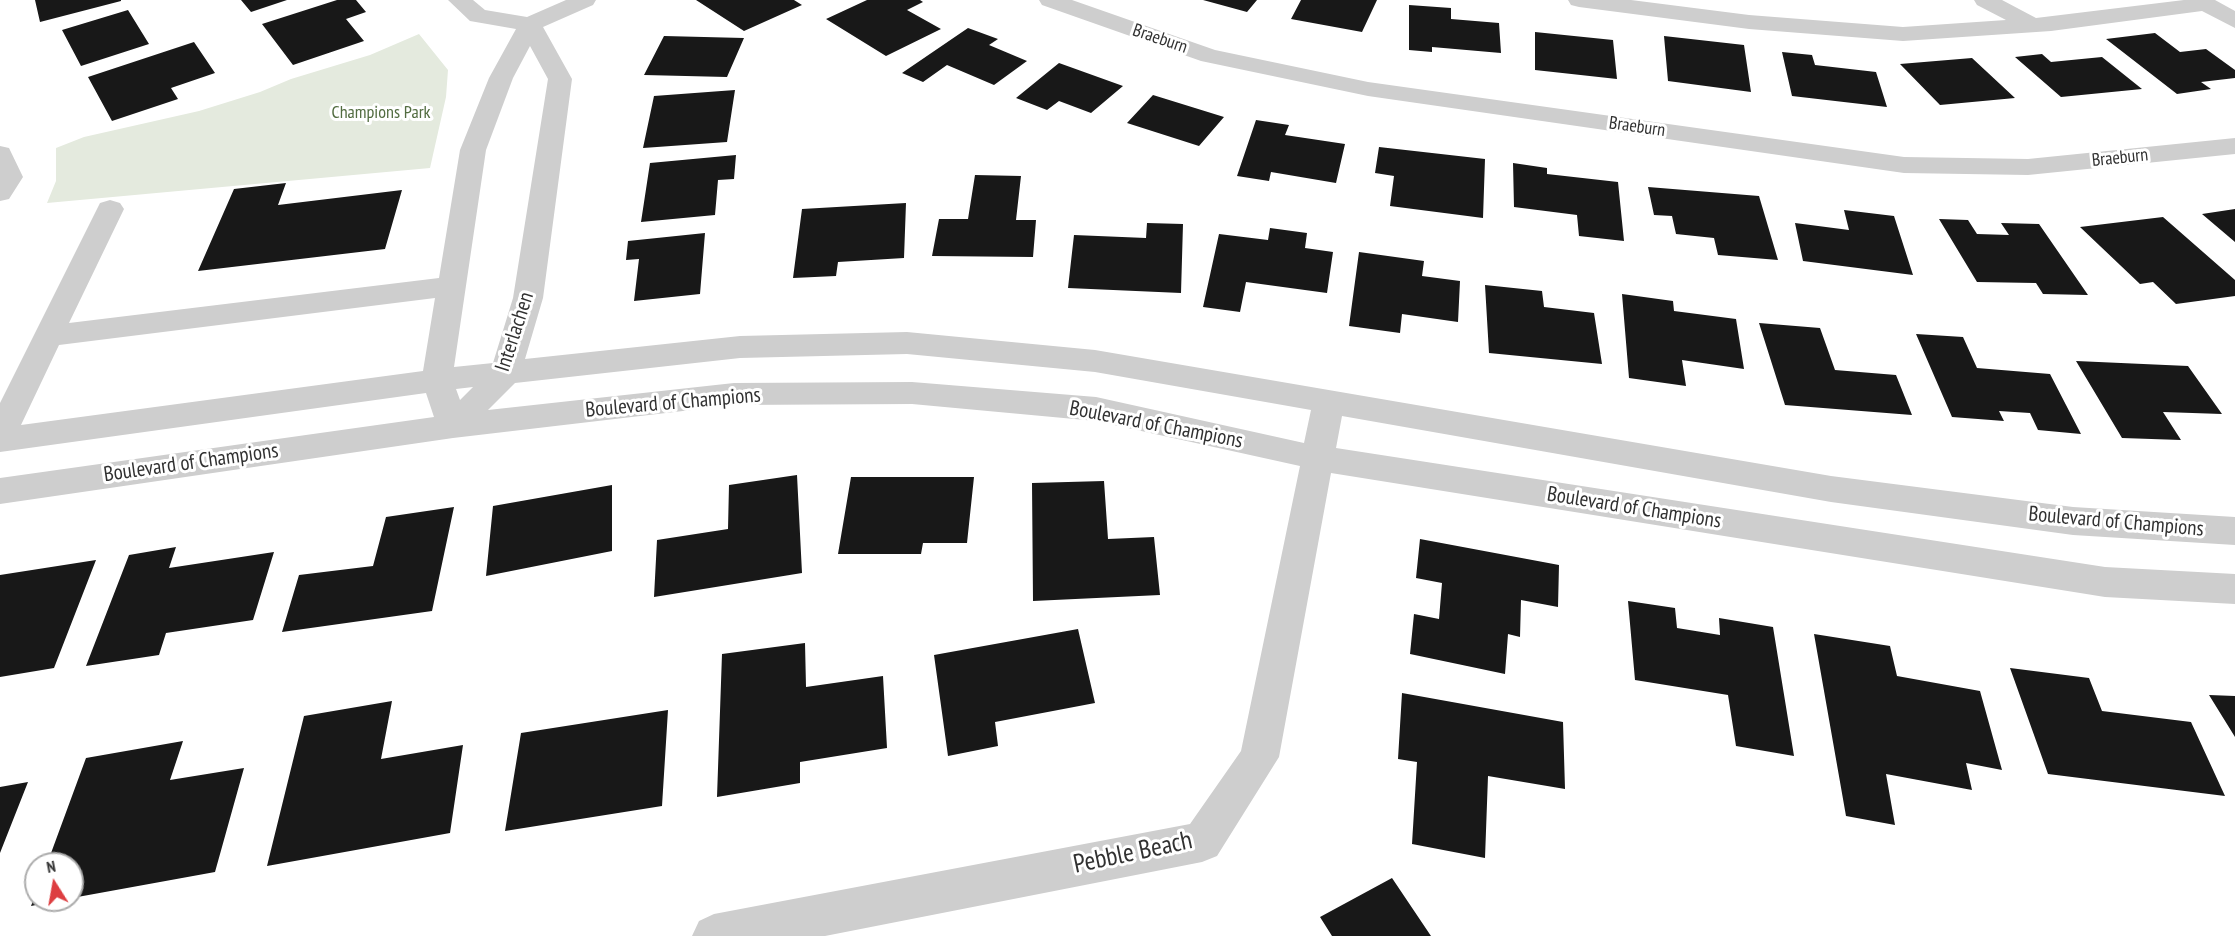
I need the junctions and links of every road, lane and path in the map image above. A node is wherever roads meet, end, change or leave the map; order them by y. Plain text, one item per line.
1 (459, 0) edge
2 (585, 0) edge
3 (1050, 0) edge
4 (1579, 0) edge
5 (1985, 0) edge
6 (2203, 2) edge
7 (2235, 21) edge
8 (530, 24) junction
9 (2032, 26) junction
10 (2235, 146) edge
11 (0, 154) edge
12 (0, 193) edge
13 (110, 210) dead end
14 (452, 286) junction
15 (48, 336) junction
16 (505, 374) junction
17 (437, 380) junction
18 (1329, 400) junction
19 (453, 426) junction
20 (0, 435) edge
21 (0, 440) edge
22 (1318, 458) junction
23 (0, 491) edge
24 (2235, 531) edge
25 (2235, 589) edge
26 (714, 936) edge

1 - 8 street
2 - 8 street
3 - 10 street, Braeburn
4 - 9 street
5 - 9 street
6 - 7 street
6 - 9 street
8 - 14 street
8 - 16 street, Interlachen
11 - 12 street
13 - 15 street
14 - 15 street
14 - 17 street
15 - 20 street
16 - 17 street, Boulevard of Champions
16 - 18 street, Boulevard of Champions
16 - 19 street, Interlachen
17 - 19 street
17 - 21 street, Boulevard of Champions
18 - 22 street, Pebble Beach
18 - 24 street, Boulevard of Champions
19 - 22 street, Boulevard of Champions
19 - 23 street, Boulevard of Champions
22 - 25 street, Boulevard of Champions
22 - 26 street, Pebble Beach

